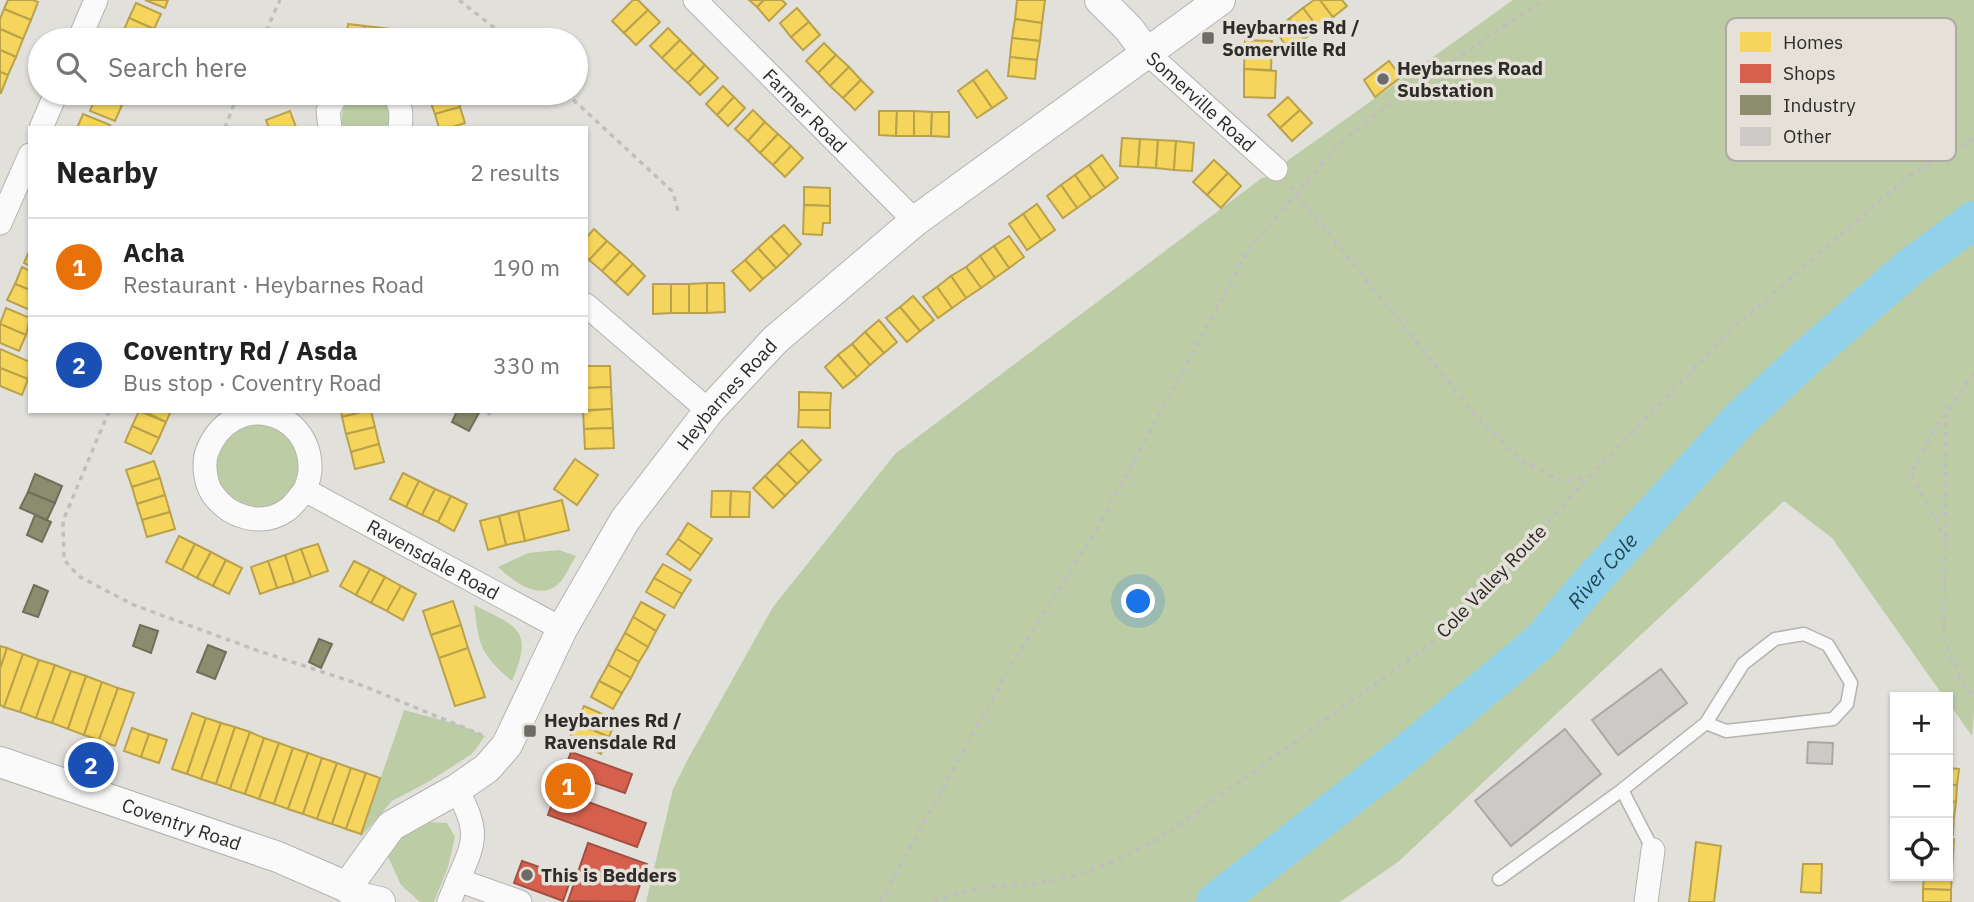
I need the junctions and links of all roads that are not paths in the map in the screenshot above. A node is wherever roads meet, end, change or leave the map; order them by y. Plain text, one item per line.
1 (96, 0) edge
2 (695, 0) edge
3 (1100, 0) edge
4 (1220, 0) edge
5 (84, 28) edge
6 (1146, 52) junction
7 (52, 105) edge
8 (331, 105) edge
9 (400, 105) edge
10 (42, 126) edge
11 (330, 126) edge
12 (400, 126) edge
13 (28, 160) edge
14 (1276, 169) road end
15 (915, 221) junction
16 (0, 223) edge
17 (588, 307) edge
18 (709, 411) junction
19 (305, 491) junction
20 (562, 629) junction
21 (1706, 723) junction
22 (0, 762) edge
23 (457, 789) junction
24 (1622, 790) junction
25 (1653, 850) joint
26 (1499, 879) dead end
27 (458, 880) junction
28 (361, 897) edge
29 (449, 902) edge
30 (520, 902) edge
31 (1646, 902) edge

1 - 5 street
2 - 15 street, Farmer Road
3 - 6 street, Somerville Road
4 - 6 street, Heybarnes Road
6 - 14 street, Somerville Road
6 - 15 street, Heybarnes Road
7 - 10 street
8 - 11 street
9 - 12 street
13 - 16 street
15 - 18 street, Heybarnes Road
17 - 18 street
18 - 20 street, Heybarnes Road
19 - 19 street
19 - 20 street, Ravensdale Road
20 - 23 street, Heybarnes Road
21 - 21 lane
21 - 24 lane
22 - 28 street, Coventry Road
23 - 27 street
23 - 28 street, Heybarnes Road
24 - 25 lane
24 - 26 lane
25 - 31 street
27 - 29 street
27 - 30 street

